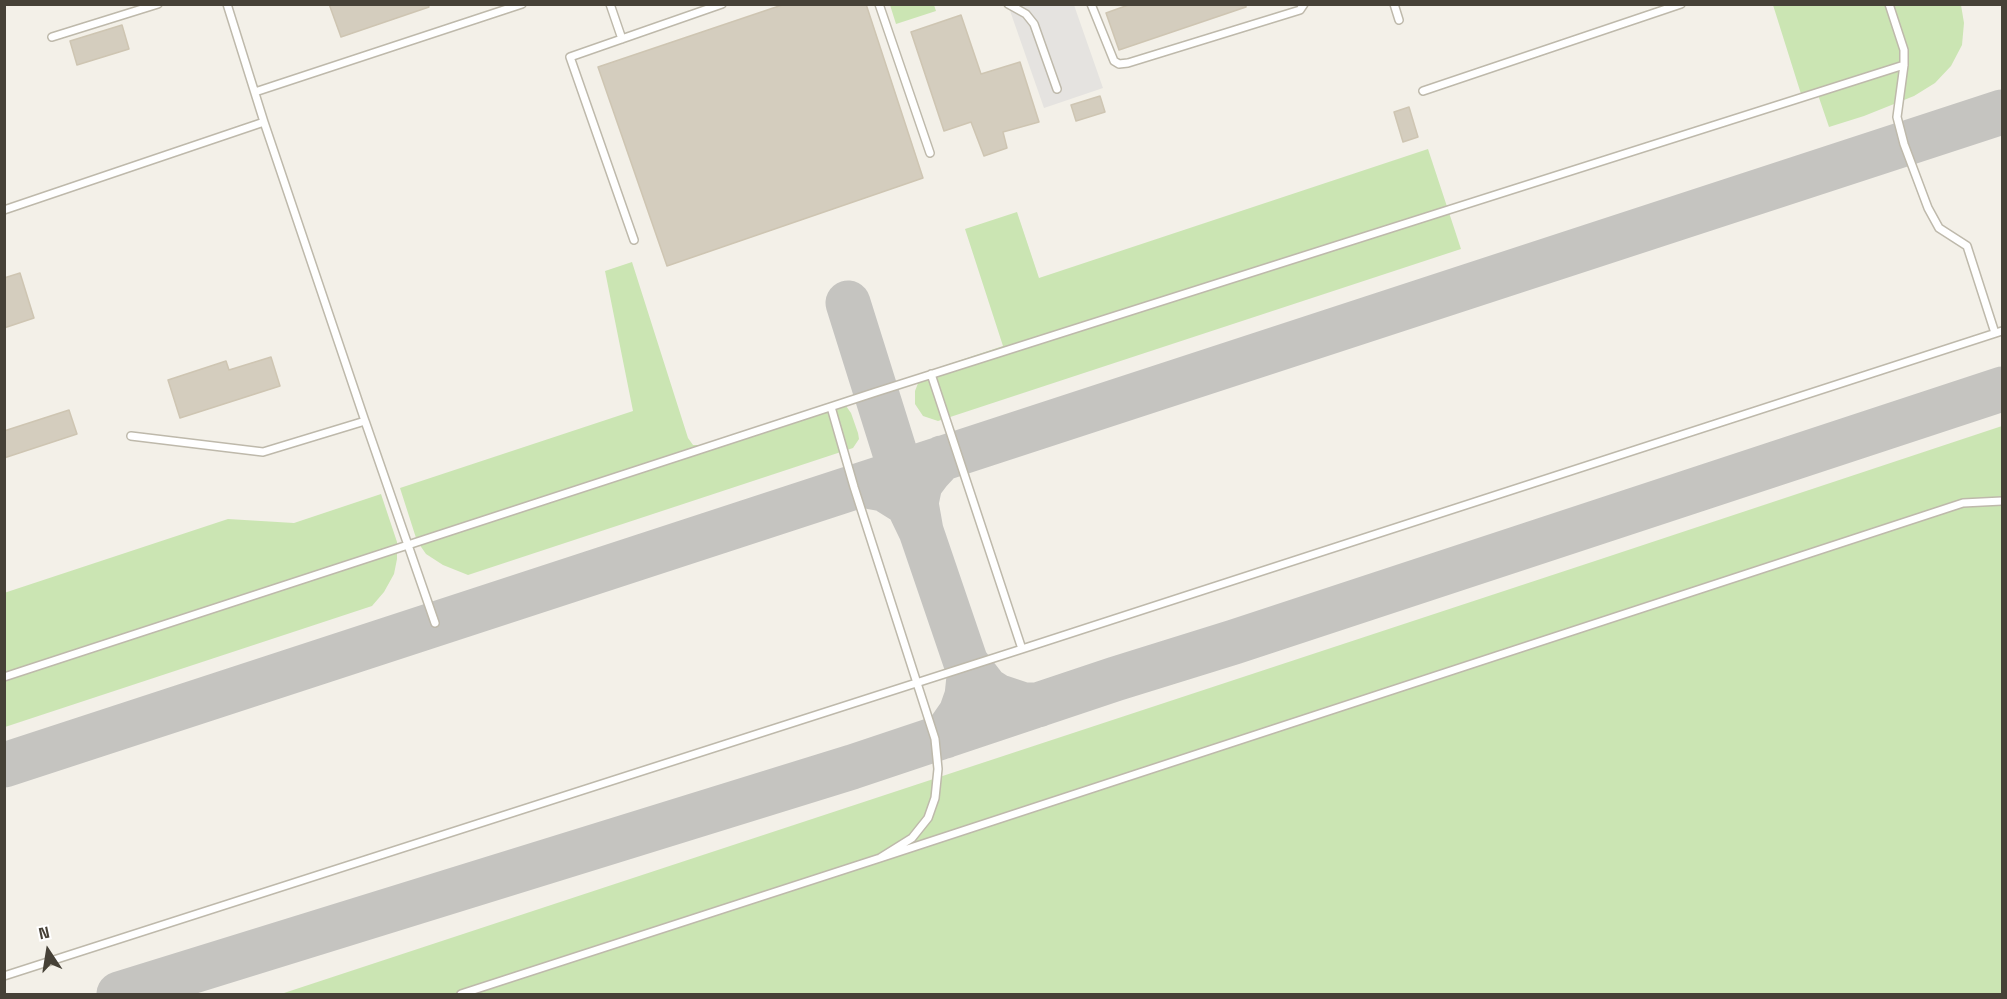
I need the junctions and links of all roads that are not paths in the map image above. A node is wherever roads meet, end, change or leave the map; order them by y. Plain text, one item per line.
1 (158, 4) edge
2 (227, 4) edge
3 (522, 4) edge
4 (610, 4) edge
5 (722, 4) edge
6 (879, 4) edge
7 (1008, 4) edge
8 (1091, 4) edge
9 (1304, 4) edge
10 (1394, 4) edge
11 (1681, 4) edge
12 (1889, 4) edge
13 (1399, 20) dead end
14 (52, 37) dead end
15 (622, 39) junction
16 (1904, 65) junction
17 (1057, 89) dead end
18 (1423, 91) dead end
19 (255, 92) junction
20 (264, 122) junction
21 (930, 153) dead end
22 (4, 210) edge
23 (634, 240) dead end
24 (1999, 332) edge
25 (931, 375) junction
26 (831, 407) junction
27 (365, 421) junction
28 (131, 436) dead end
29 (2002, 501) edge
30 (408, 545) junction
31 (435, 623) dead end
32 (1022, 649) junction
33 (4, 677) edge
34 (917, 683) junction
35 (880, 858) junction
36 (4, 976) edge
37 (461, 994) edge

1 - 14 lane
2 - 19 lane
3 - 19 lane
4 - 15 lane
5 - 15 lane
6 - 21 lane
7 - 17 lane
8 - 9 lane
10 - 13 lane
11 - 18 lane
12 - 16 lane
15 - 23 lane
16 - 24 lane
16 - 25 lane
19 - 20 lane
20 - 22 lane
20 - 27 lane
24 - 32 lane
25 - 26 lane
25 - 32 lane
26 - 30 lane
26 - 34 lane
27 - 28 lane
27 - 30 lane
29 - 35 lane
30 - 31 lane
30 - 33 lane
32 - 34 lane
34 - 35 lane
34 - 36 lane
35 - 37 lane

